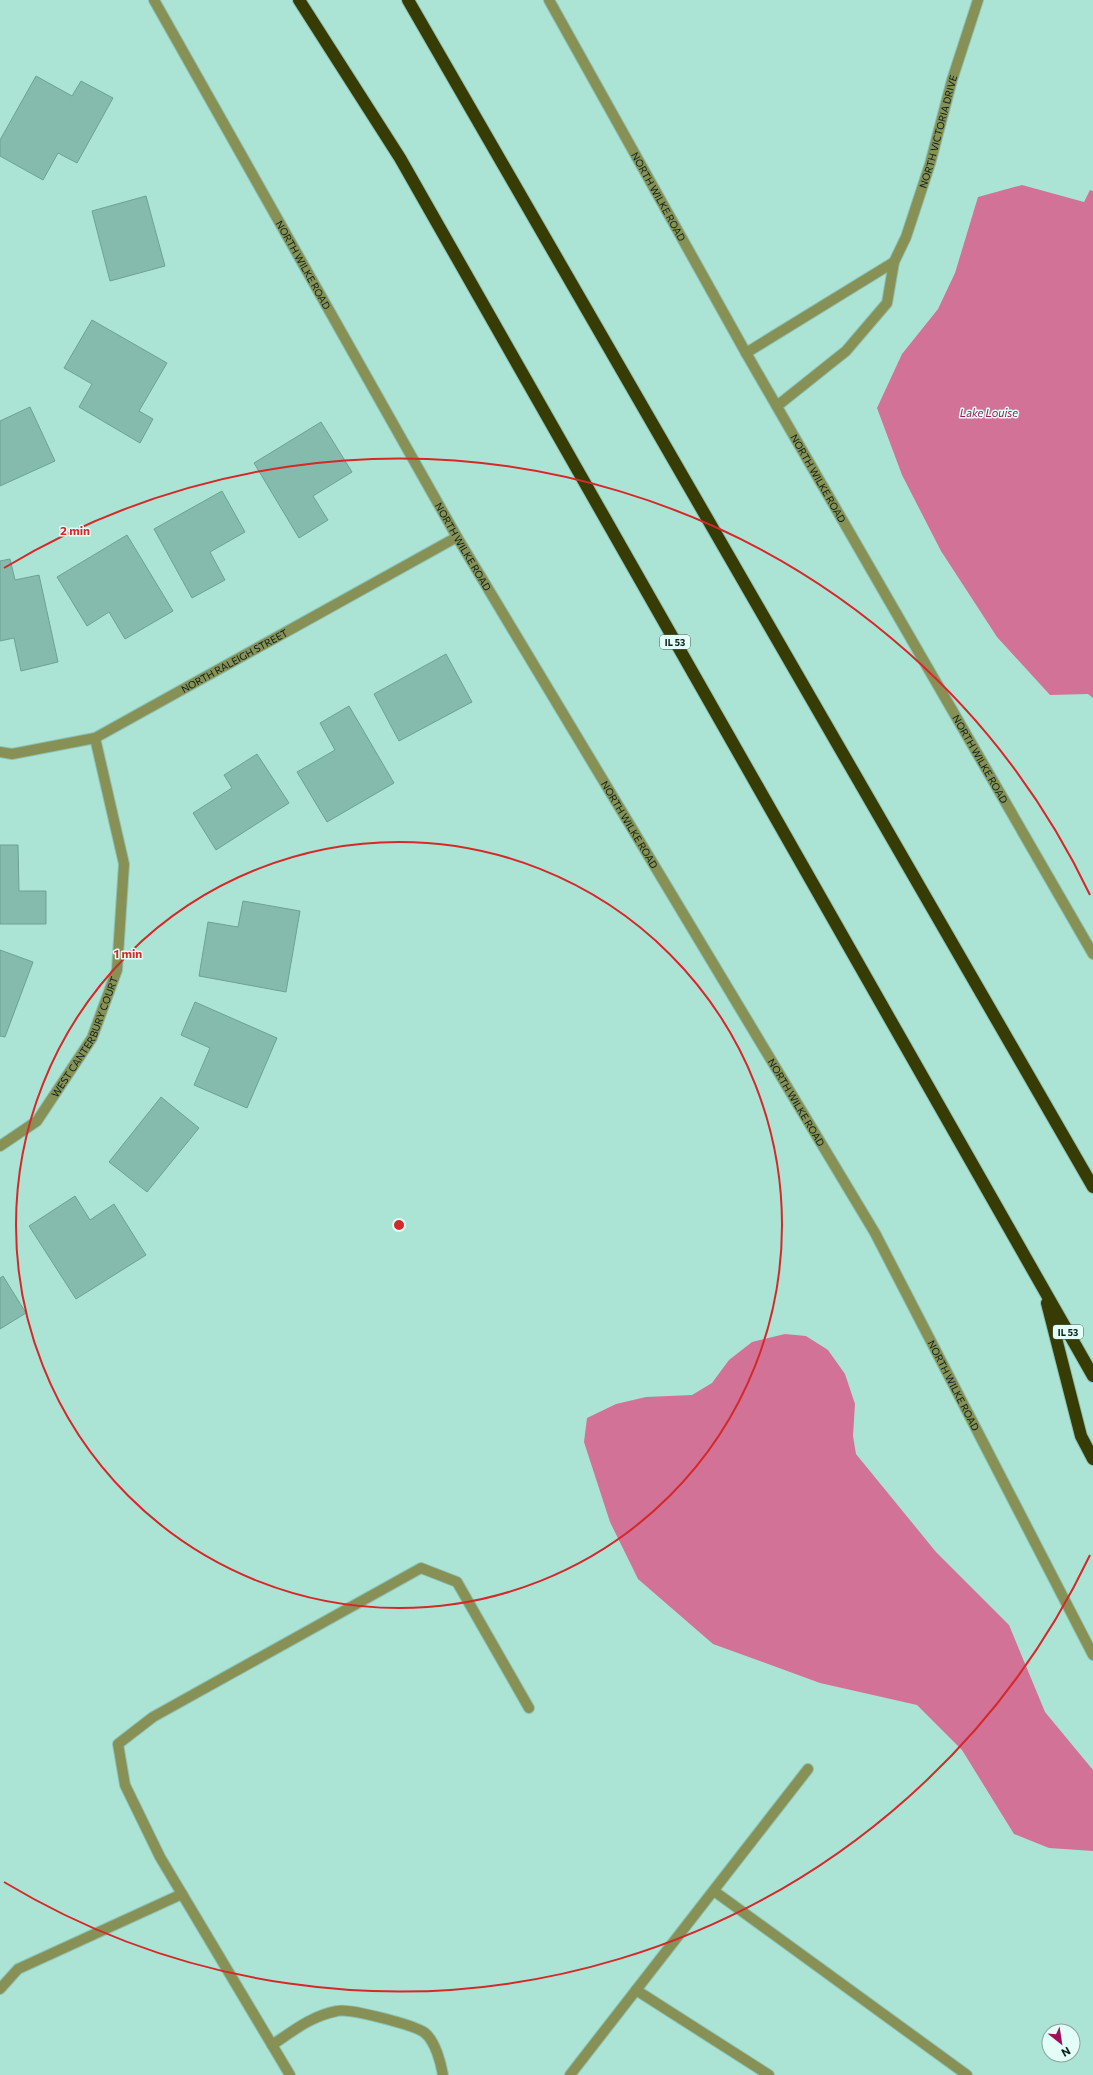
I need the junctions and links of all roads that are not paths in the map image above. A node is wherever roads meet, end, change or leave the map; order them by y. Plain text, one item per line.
1 (154, 0) edge
2 (298, 0) edge
3 (408, 0) edge
4 (549, 0) edge
5 (978, 0) edge
6 (894, 262) junction
7 (746, 353) junction
8 (777, 406) junction
9 (457, 537) junction
10 (95, 738) junction
11 (0, 752) edge
12 (1093, 954) edge
13 (0, 1146) edge
14 (1093, 1187) edge
15 (1043, 1289) junction
16 (1093, 1376) edge
17 (1093, 1459) edge
18 (1093, 1655) edge
19 (529, 1708) dead end
20 (808, 1769) dead end
21 (714, 1891) junction
22 (182, 1894) junction
23 (0, 1989) edge
24 (636, 1990) junction
25 (272, 2045) junction
26 (290, 2075) edge
27 (443, 2075) edge
28 (570, 2075) edge
29 (769, 2075) edge
30 (967, 2075) edge

1 - 9 street, NORTH WILKE ROAD
2 - 15 highway, IL 53
3 - 14 highway
4 - 7 street, NORTH WILKE ROAD
5 - 6 street, NORTH VICTORIA DRIVE
6 - 7 street
6 - 8 street, NORTH VICTORIA DRIVE
7 - 8 street, NORTH WILKE ROAD
8 - 12 street, NORTH WILKE ROAD
9 - 10 street, NORTH RALEIGH STREET
9 - 18 street, NORTH WILKE ROAD
10 - 11 street, NORTH RALEIGH STREET
10 - 13 street, WEST CANTERBURY COURT
15 - 16 highway, IL 53
15 - 17 highway
19 - 22 street
20 - 21 street
21 - 24 street
21 - 30 street
22 - 23 street
22 - 25 street
24 - 28 street
24 - 29 street
25 - 26 street
25 - 27 street

